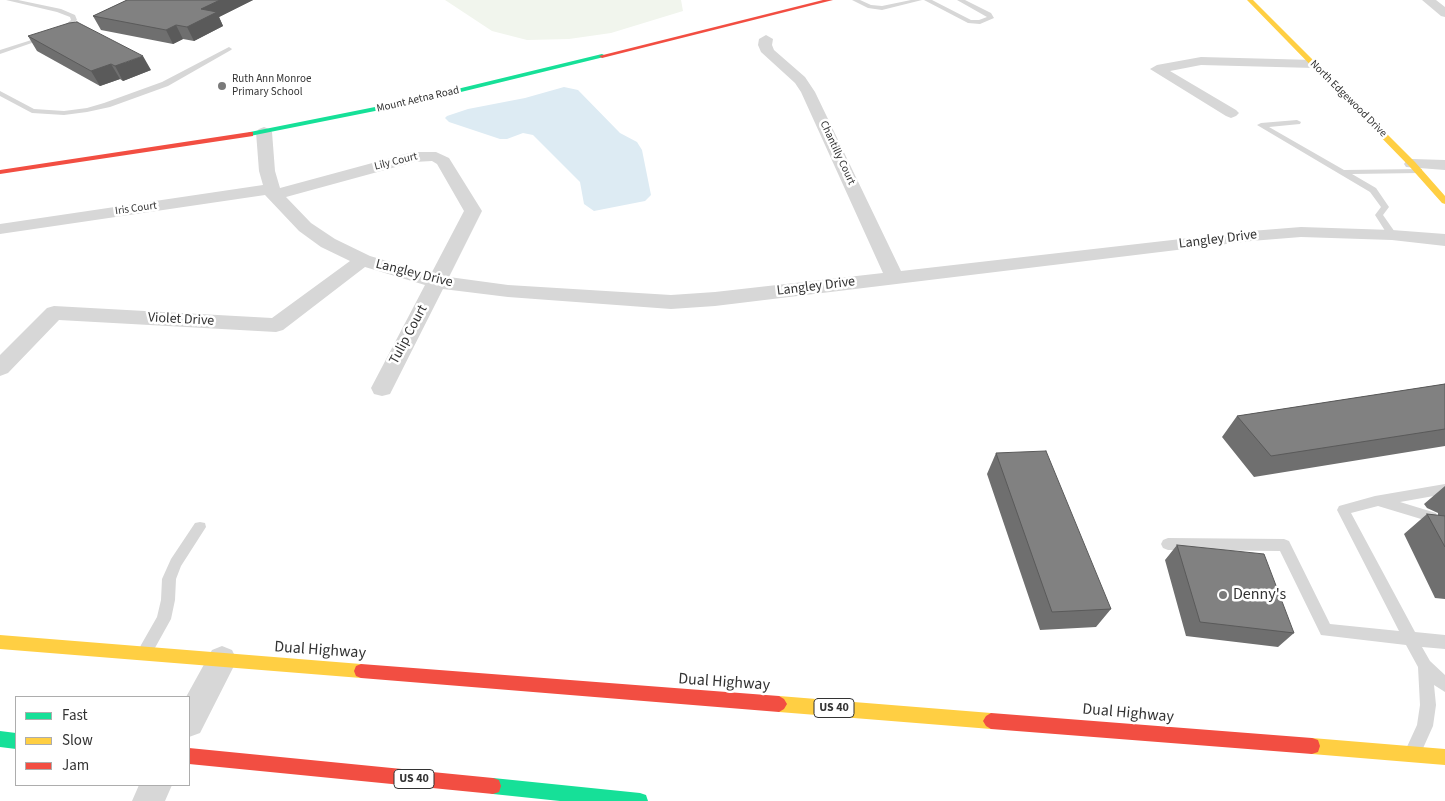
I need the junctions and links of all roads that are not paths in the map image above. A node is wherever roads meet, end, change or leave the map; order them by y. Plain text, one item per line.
1 (10, 0) edge
2 (830, 0) edge
3 (855, 0) edge
4 (919, 0) edge
5 (927, 0) edge
6 (960, 0) edge
7 (1250, 0) edge
8 (1428, 0) edge
9 (1445, 13) edge
10 (766, 39) dead end
11 (230, 49) dead end
12 (0, 52) edge
13 (1314, 64) junction
14 (0, 93) edge
15 (1231, 113) dead end
16 (1297, 122) dead end
17 (264, 132) junction
18 (1445, 165) edge
19 (1416, 167) junction
20 (0, 172) edge
21 (1344, 172) junction
22 (273, 192) junction
23 (1445, 201) edge
24 (0, 229) edge
25 (1392, 234) junction
26 (1445, 240) edge
27 (363, 260) junction
28 (895, 278) junction
29 (437, 282) junction
30 (0, 368) edge
31 (382, 388) dead end
32 (1445, 489) edge
33 (1379, 501) junction
34 (1431, 517) edge
35 (200, 527) dead end
36 (1168, 544) dead end
37 (1410, 638) junction
38 (0, 642) edge
39 (1445, 642) edge
40 (144, 654) junction
41 (222, 660) junction
42 (1425, 666) junction
43 (1445, 685) edge
44 (190, 720) edge
45 (0, 739) edge
46 (15, 741) edge
47 (1412, 754) junction
48 (190, 756) edge
49 (1445, 757) edge
50 (156, 786) edge
51 (148, 801) edge
52 (640, 801) edge

1 - 12 lane
2 - 17 main road, Mount Aetna Road
3 - 4 lane
5 - 6 lane
7 - 13 main road, North Edgewood Drive
8 - 9 street
10 - 28 street, Chantilly Court
11 - 14 lane
13 - 15 street
13 - 19 main road, North Edgewood Drive
16 - 21 lane
17 - 20 main road, Mount Aetna Road
17 - 22 street
18 - 19 street
19 - 21 lane
19 - 23 main road, North Edgewood Drive
21 - 25 lane
22 - 24 street, Iris Court
22 - 27 street, Langley Drive
22 - 29 street, Lily Court
25 - 26 street, Langley Drive
25 - 28 street, Langley Drive
27 - 29 street, Langley Drive
27 - 30 street, Violet Drive
28 - 29 street, Langley Drive
29 - 31 street, Tulip Court
32 - 33 lane
33 - 34 lane
33 - 37 lane
35 - 40 lane
36 - 37 lane
37 - 39 lane
37 - 42 lane
38 - 40 main road, Dual Highway / US 40
40 - 41 main road, Dual Highway / US 40
41 - 44 street
41 - 47 main road, Dual Highway / US 40
42 - 43 lane
42 - 47 lane
45 - 46 main road
47 - 49 main road, Dual Highway / US 40
48 - 52 main road, US 40
50 - 51 street

